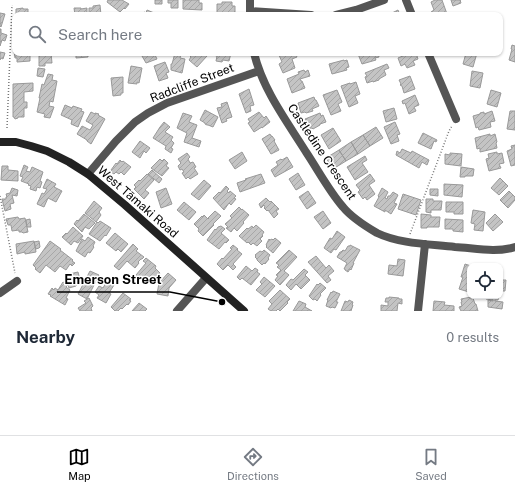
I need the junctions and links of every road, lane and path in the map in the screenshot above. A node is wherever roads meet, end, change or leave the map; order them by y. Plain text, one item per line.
1 (250, 0) edge
2 (384, 0) edge
3 (406, 0) edge
4 (12, 5) dead end
5 (250, 12) edge
6 (348, 12) edge
7 (411, 12) edge
8 (255, 56) edge
9 (429, 56) edge
10 (259, 71) junction
11 (454, 123) joint
12 (7, 128) dead end
13 (0, 142) edge
14 (88, 174) junction
15 (0, 196) edge
16 (410, 237) dead end
17 (425, 244) junction
18 (515, 247) edge
19 (206, 278) junction
20 (17, 281) joint
21 (0, 293) edge
22 (177, 311) edge
23 (244, 311) edge
24 (418, 311) edge

1 - 5 street
2 - 6 street
3 - 7 street
4 - 12 path
8 - 10 street, Castledine Crescent
9 - 11 street
10 - 14 street, Radcliffe Street
10 - 17 street, Castledine Crescent
11 - 16 path
13 - 14 main road, West Tāmaki Road
14 - 19 main road, West Tāmaki Road
15 - 20 path
17 - 18 street, Castledine Crescent
17 - 24 street
19 - 22 street
19 - 23 main road, West Tāmaki Road
20 - 21 street

